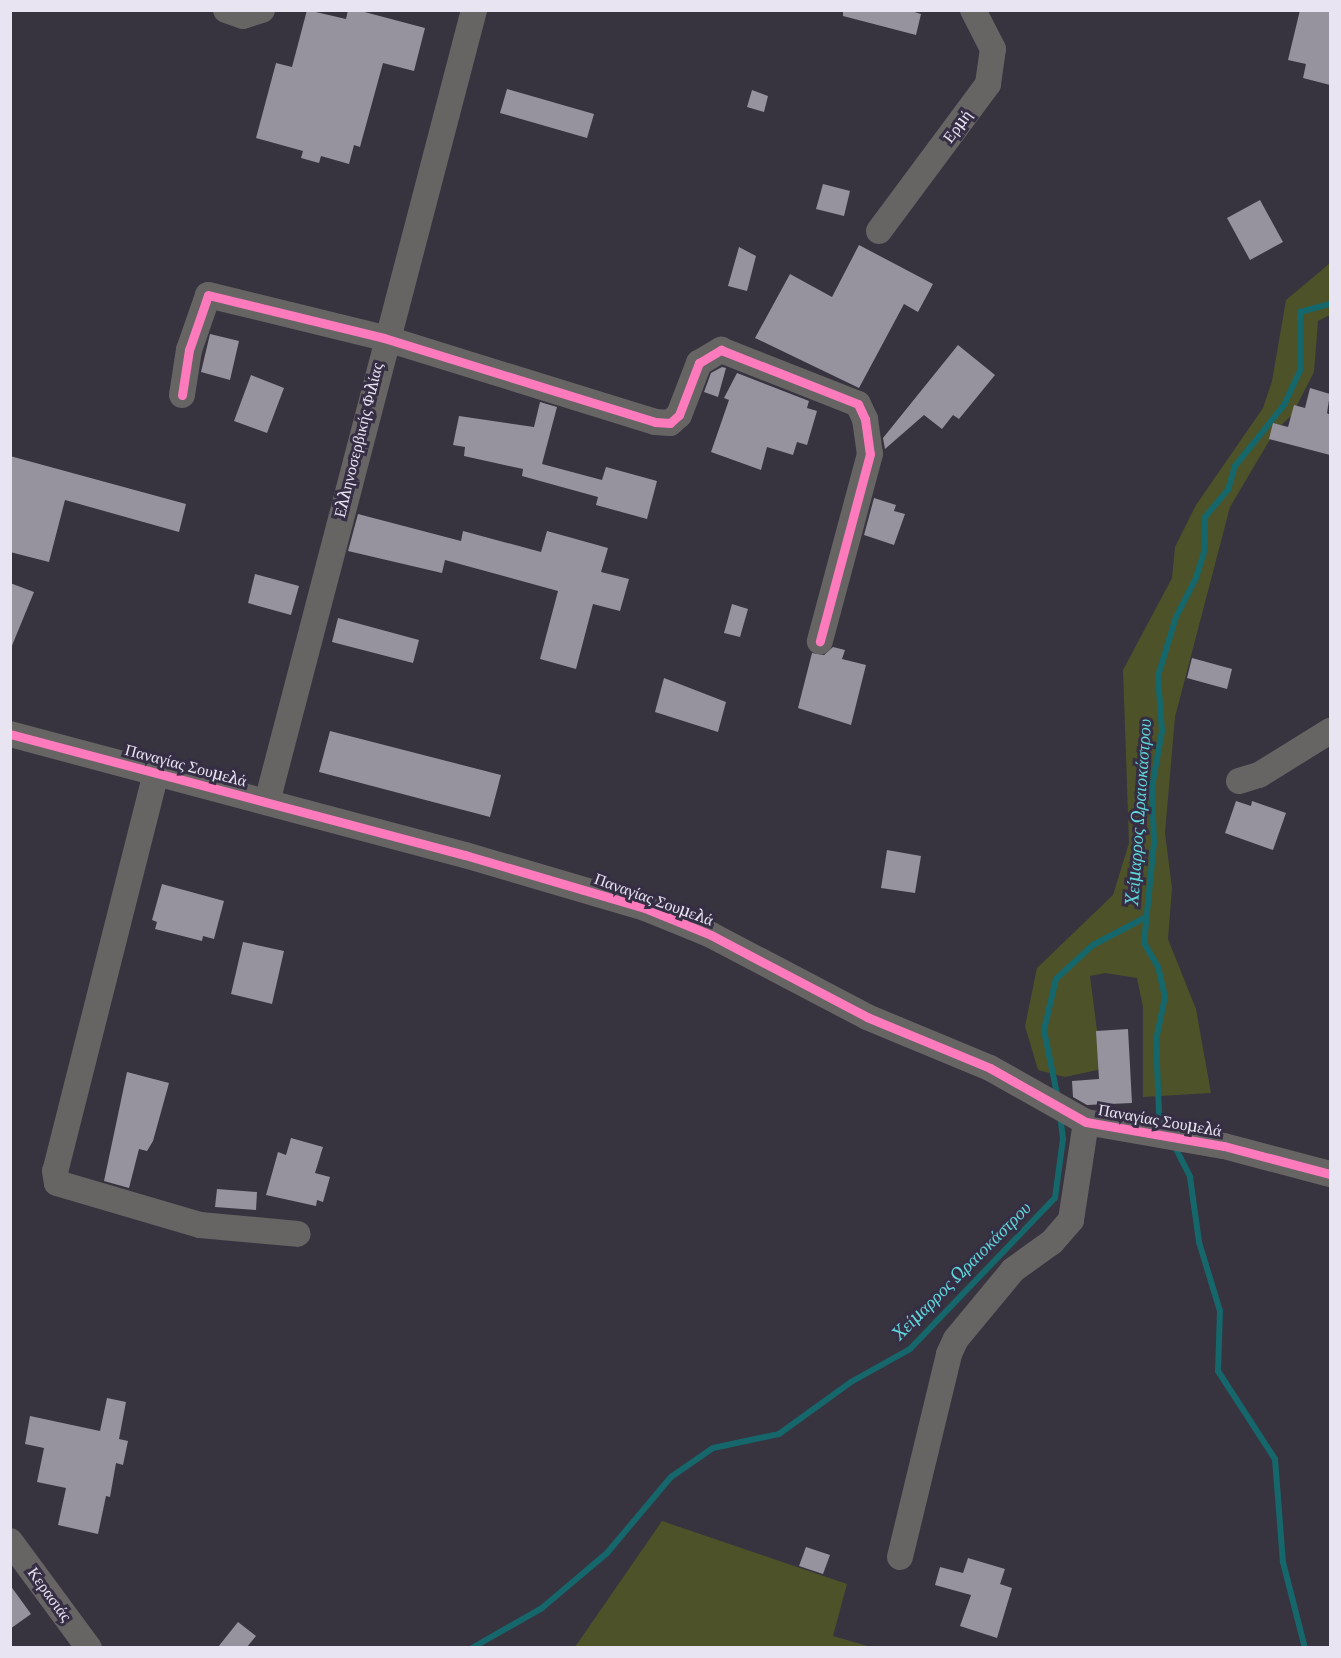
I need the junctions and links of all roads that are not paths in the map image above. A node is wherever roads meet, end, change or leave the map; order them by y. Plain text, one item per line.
1 (226, 10) edge
2 (262, 10) edge
3 (474, 10) edge
4 (973, 10) edge
5 (879, 231) dead end
6 (384, 338) junction
7 (182, 395) dead end
8 (820, 641) dead end
9 (1330, 731) edge
10 (10, 734) edge
11 (156, 773) junction
12 (1239, 781) dead end
13 (267, 802) junction
14 (1078, 1117) junction
15 (1330, 1174) edge
16 (298, 1234) dead end
17 (10, 1541) edge
18 (900, 1557) dead end
19 (89, 1647) edge

1 - 2 street
3 - 6 street, Ελληνοσερβικής Φιλίας
4 - 5 street, Ερμή
6 - 7 street
6 - 8 street
6 - 13 street, Ελληνοσερβικής Φιλίας
9 - 12 street
10 - 11 street, Παναγίας Σουμελά
11 - 13 street, Παναγίας Σουμελά
11 - 16 street
13 - 14 street, Παναγίας Σουμελά
14 - 15 street, Παναγίας Σουμελά
14 - 18 street
17 - 19 street, Κερασιάς

